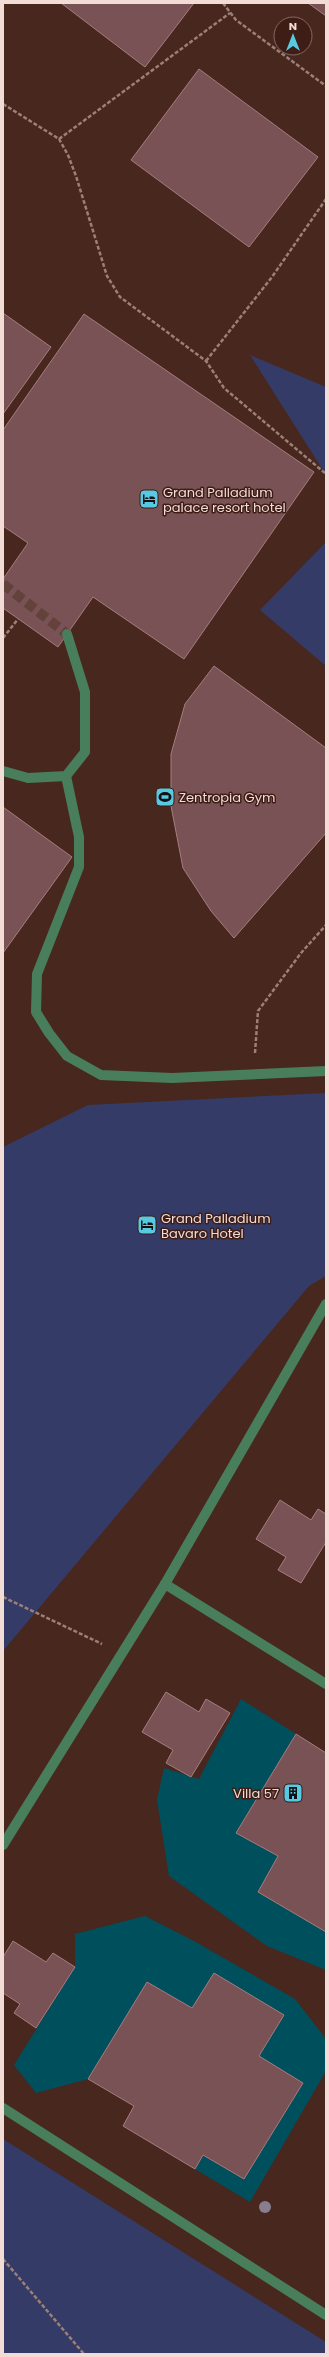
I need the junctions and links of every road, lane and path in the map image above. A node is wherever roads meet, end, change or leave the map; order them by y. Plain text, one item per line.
1 (223, 3) edge
2 (230, 13) junction
3 (326, 86) edge
4 (3, 104) edge
5 (59, 139) junction
6 (326, 199) edge
7 (206, 361) junction
8 (326, 474) edge
9 (18, 619) dead end
10 (67, 634) tunnel mouth
11 (3, 638) edge
12 (3, 771) edge
13 (66, 776) junction
14 (326, 925) edge
15 (326, 1071) edge
16 (254, 1074) junction
17 (326, 1304) edge
18 (166, 1584) junction
19 (3, 1597) edge
20 (122, 1654) junction
21 (326, 1684) edge
22 (3, 1844) edge
23 (3, 2108) edge
24 (3, 2259) edge
25 (326, 2315) edge
26 (84, 2354) edge

1 - 2 path
2 - 3 path
2 - 5 path
4 - 5 path
5 - 7 path
6 - 7 path
7 - 8 path
9 - 11 path
10 - 13 lane
12 - 13 lane
13 - 16 lane
14 - 16 path
15 - 16 lane
17 - 18 lane
18 - 20 lane
18 - 21 lane
19 - 20 path
20 - 22 lane
23 - 25 lane
24 - 26 path

